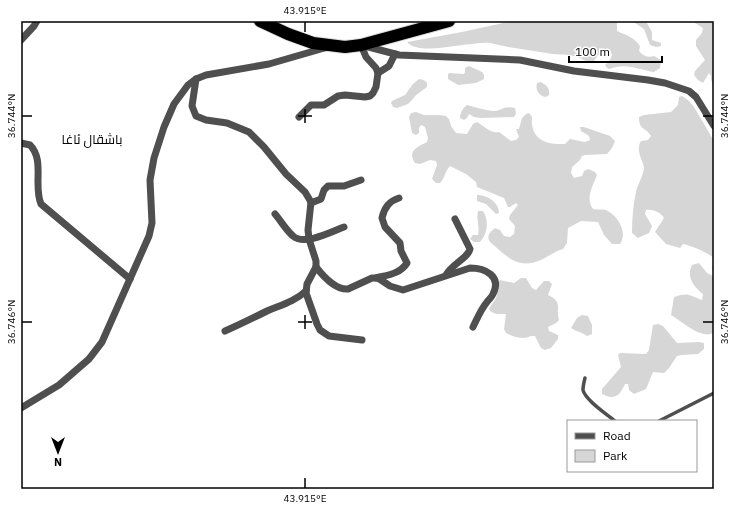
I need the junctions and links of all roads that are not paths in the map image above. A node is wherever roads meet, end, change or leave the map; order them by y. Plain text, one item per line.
1 (37, 21) edge
2 (260, 21) edge
3 (449, 21) edge
4 (21, 40) edge
5 (361, 45) junction
6 (331, 46) junction
7 (395, 54) junction
8 (378, 73) junction
9 (196, 79) junction
10 (299, 117) dead end
11 (714, 126) edge
12 (21, 143) edge
13 (361, 180) dead end
14 (399, 198) dead end
15 (311, 203) junction
16 (275, 214) dead end
17 (455, 219) dead end
18 (344, 227) dead end
19 (309, 239) junction
20 (316, 267) junction
21 (446, 275) junction
22 (376, 278) junction
23 (130, 279) junction
24 (306, 291) junction
25 (473, 327) dead end
26 (225, 331) dead end
27 (362, 340) dead end
28 (585, 378) dead end
29 (714, 393) edge
30 (21, 408) edge
31 (614, 420) edge
32 (661, 420) edge

1 - 4 street
2 - 6 highway
3 - 5 highway
5 - 6 highway
5 - 7 street
5 - 8 street
6 - 9 street
7 - 8 street
7 - 11 street
8 - 10 street
9 - 15 street
9 - 23 street
12 - 23 street
13 - 15 street
14 - 22 street
15 - 19 street
16 - 19 street
17 - 21 street
18 - 19 street
19 - 20 street
20 - 22 street
20 - 24 street
21 - 22 street
21 - 25 street
23 - 30 street
24 - 26 street
24 - 27 street
28 - 31 lane
29 - 32 lane

